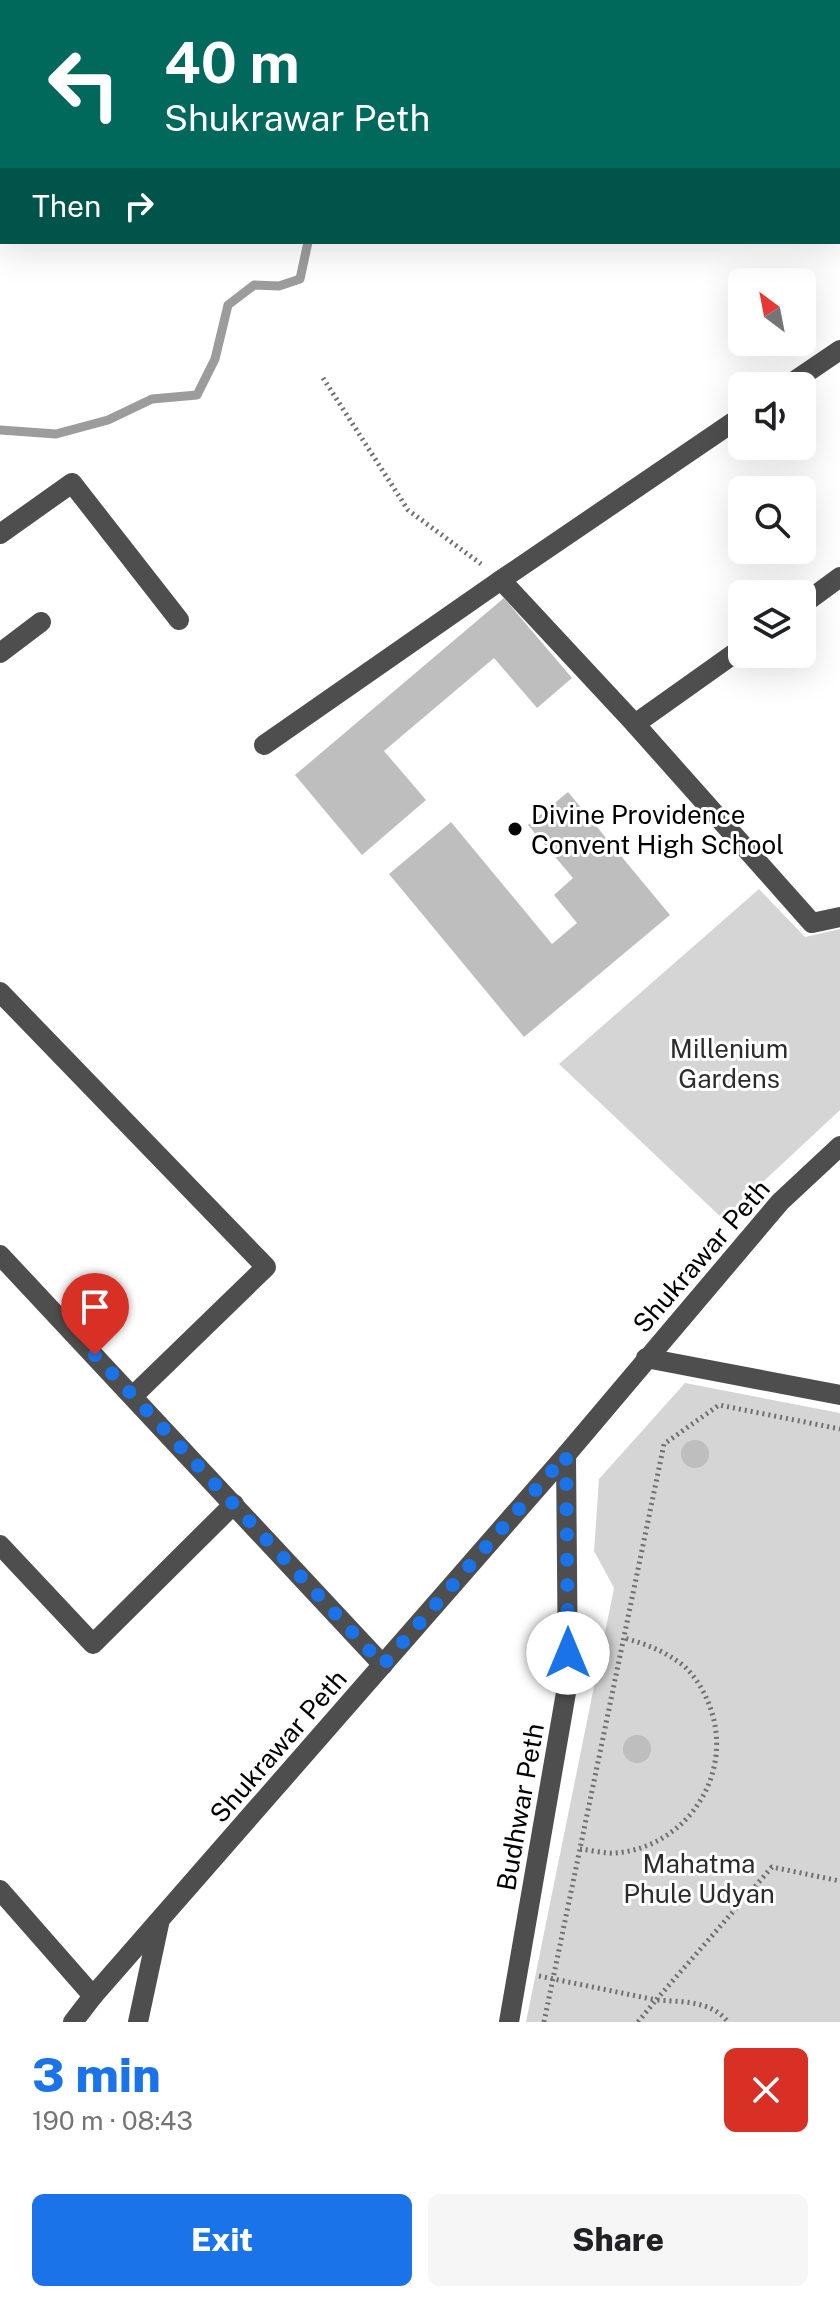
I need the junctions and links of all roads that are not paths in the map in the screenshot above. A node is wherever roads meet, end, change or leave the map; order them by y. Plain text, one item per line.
1 (840, 350) edge
2 (808, 372) edge
3 (728, 426) edge
4 (0, 534) edge
5 (840, 577) edge
6 (501, 580) junction
7 (816, 595) edge
8 (179, 620) dead end
9 (41, 622) dead end
10 (0, 653) edge
11 (728, 658) edge
12 (635, 724) junction
13 (264, 745) dead end
14 (840, 917) edge
15 (0, 992) edge
16 (840, 1146) edge
17 (0, 1255) edge
18 (646, 1358) junction
19 (840, 1395) edge
20 (133, 1396) junction
21 (566, 1455) junction
22 (234, 1504) junction
23 (0, 1545) edge
24 (383, 1665) junction
25 (0, 1890) edge
26 (159, 1922) junction
27 (93, 1996) junction
28 (73, 2022) edge
29 (138, 2022) edge
30 (509, 2022) edge

1 - 2 street
3 - 6 street
4 - 8 street
5 - 7 street
6 - 12 street
6 - 13 street
9 - 10 street
11 - 12 street
12 - 14 street
15 - 20 street
16 - 18 street, Shukrawar Peth
17 - 20 street
18 - 19 street
18 - 21 street, Shukrawar Peth
20 - 22 street
21 - 24 street, Shukrawar Peth
21 - 30 street, Budhwar Peth
22 - 23 street
22 - 24 street
24 - 26 street, Shukrawar Peth
25 - 27 street
26 - 27 street, Shukrawar Peth
26 - 29 street
27 - 28 street, Shukrawar Peth

